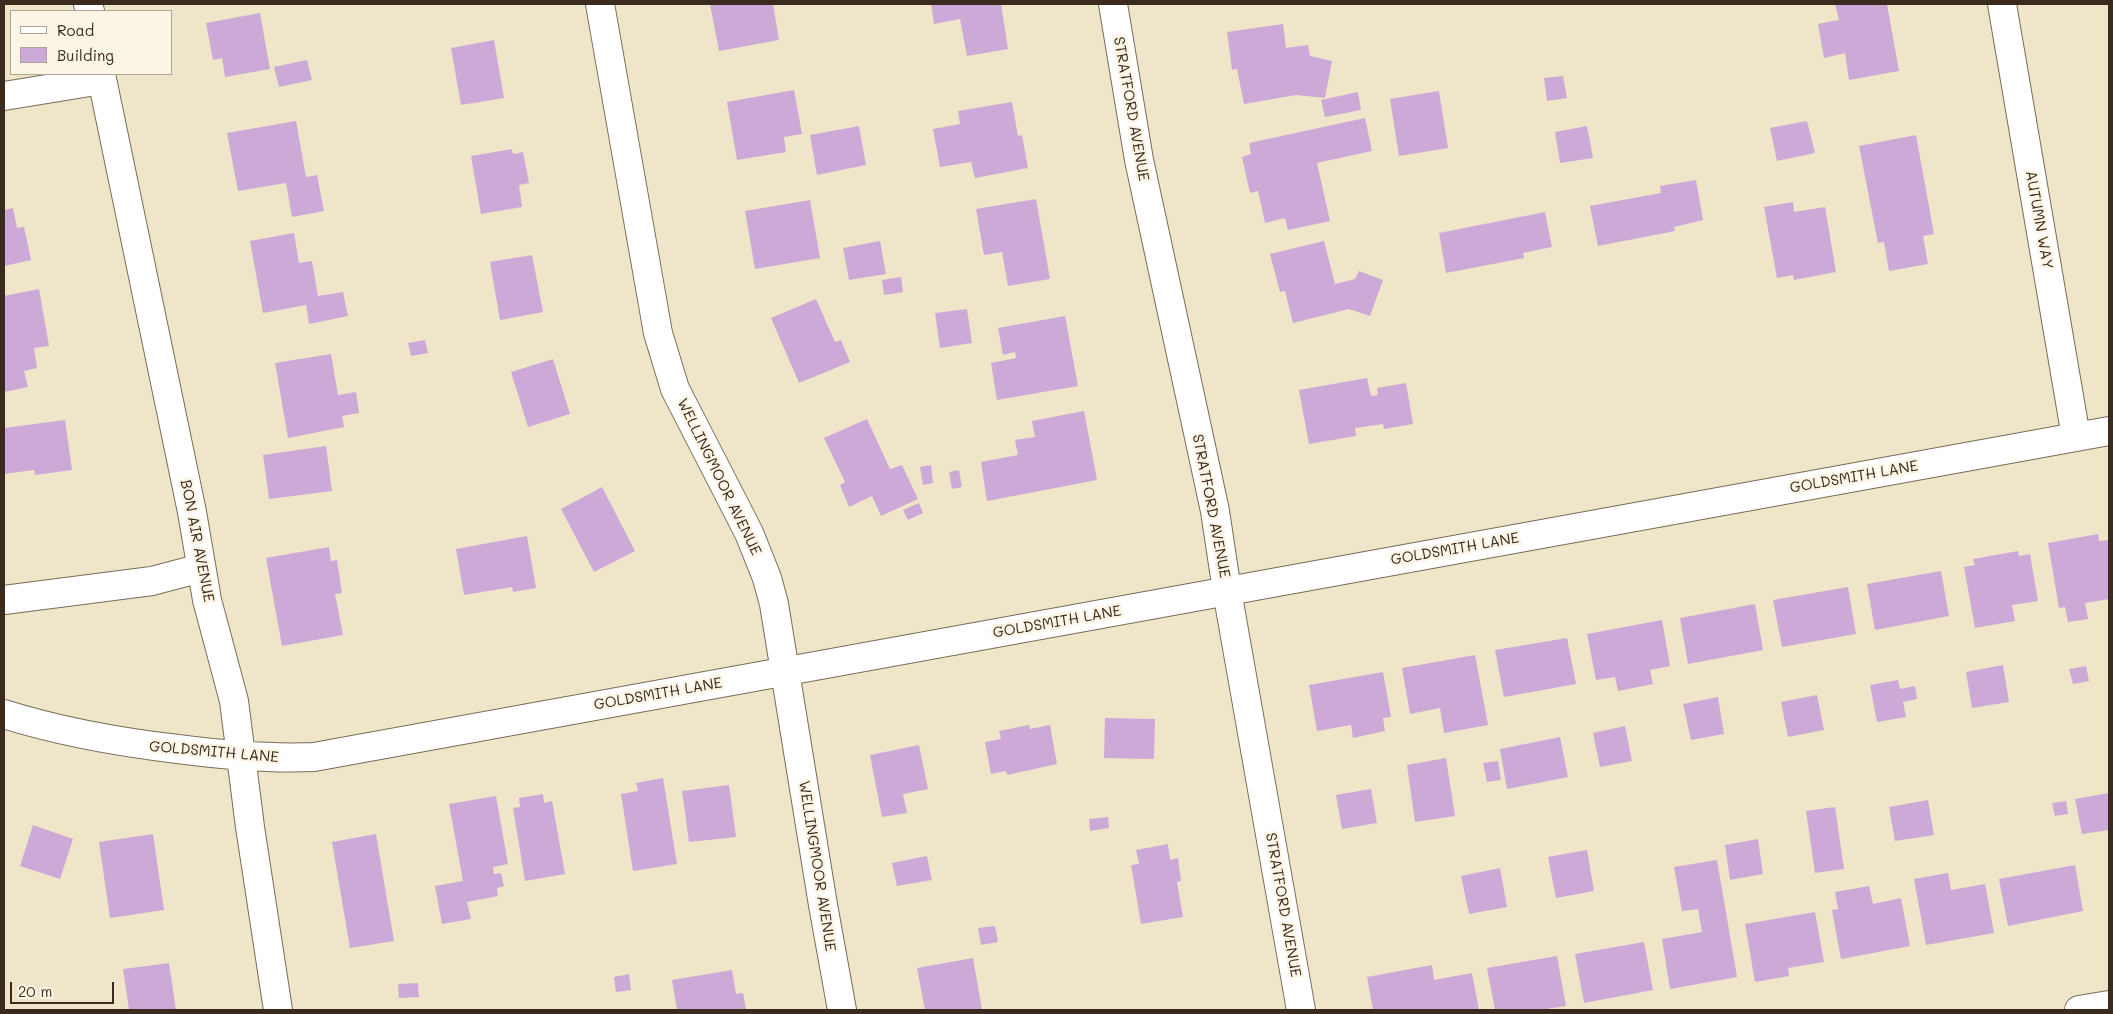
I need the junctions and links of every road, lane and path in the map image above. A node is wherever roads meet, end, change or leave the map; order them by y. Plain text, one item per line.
1 (600, 4) edge
2 (1113, 4) edge
3 (2002, 4) edge
4 (101, 77) edge
5 (4, 96) edge
6 (2109, 430) edge
7 (2076, 437) junction
8 (201, 568) junction
9 (1227, 590) junction
10 (4, 600) edge
11 (786, 671) junction
12 (4, 714) edge
13 (242, 757) junction
14 (2109, 1005) edge
15 (278, 1010) edge
16 (842, 1010) edge
17 (1301, 1010) edge
18 (2080, 1010) edge

1 - 11 street, WELLINGMOOR AVENUE
2 - 9 street, STRATFORD AVENUE
3 - 7 street, AUTUMN WAY
4 - 5 street
4 - 8 street, BON AIR AVENUE
6 - 7 street, GOLDSMITH LANE
7 - 9 street, GOLDSMITH LANE
8 - 10 street
8 - 13 street, BON AIR AVENUE
9 - 11 street, GOLDSMITH LANE
9 - 17 street, STRATFORD AVENUE
11 - 13 street, GOLDSMITH LANE
11 - 16 street, WELLINGMOOR AVENUE
12 - 13 street, GOLDSMITH LANE
13 - 15 street, BON AIR AVENUE
14 - 18 street

